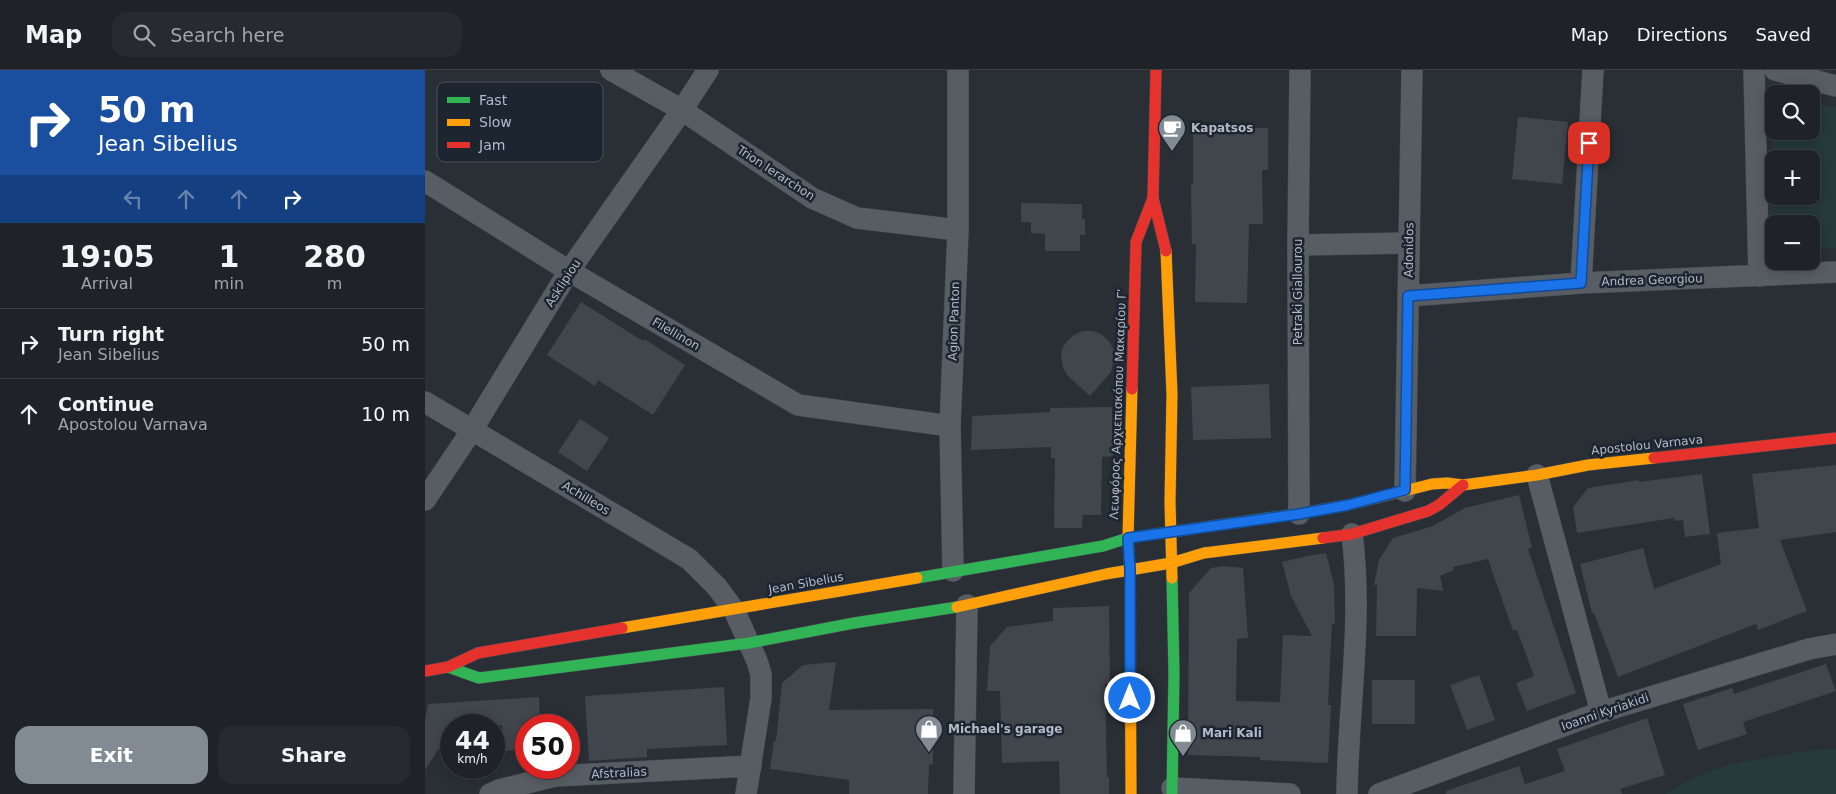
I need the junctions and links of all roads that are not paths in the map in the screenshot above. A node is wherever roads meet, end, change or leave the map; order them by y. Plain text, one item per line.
1 (611, 70) edge
2 (708, 70) edge
3 (957, 70) edge
4 (1156, 70) edge
5 (1300, 70) edge
6 (1412, 70) edge
7 (1593, 70) edge
8 (1754, 70) edge
9 (1775, 70) edge
10 (1836, 86) edge
11 (682, 110) junction
12 (425, 181) edge
13 (1153, 198) junction
14 (958, 230) junction
15 (1409, 243) junction
16 (1298, 245) junction
17 (569, 271) junction
18 (1836, 272) edge
19 (1759, 276) junction
20 (1581, 283) junction
21 (1408, 296) junction
22 (425, 402) edge
23 (950, 426) junction
24 (472, 430) junction
25 (1835, 433) edge
26 (1537, 475) junction
27 (1463, 485) junction
28 (1405, 490) junction
29 (425, 500) edge
30 (1299, 514) junction
31 (1171, 532) junction
32 (1352, 534) junction
33 (1128, 538) junction
34 (1171, 563) junction
35 (1130, 570) junction
36 (953, 571) junction
37 (967, 605) junction
38 (734, 610) junction
39 (749, 643) junction
40 (1836, 644) edge
41 (448, 667) junction
42 (425, 671) edge
43 (1601, 712) junction
44 (751, 766) junction
45 (1172, 791) edge
46 (490, 794) edge
47 (746, 794) edge
48 (964, 794) edge
49 (1131, 794) edge
50 (1290, 794) edge
51 (1347, 794) edge
52 (1379, 794) edge

1 - 11 street, Trion Ierarchon
2 - 11 street, Asklipiou
3 - 14 street, Agion Panton
4 - 13 main road, Λεωφόρος Αρχιεπισκόπου Μακαρίου Γ’
5 - 16 street, Petraki Giallourou
6 - 15 street, Adonidos
7 - 20 street
8 - 19 street
9 - 10 street
11 - 14 street, Trion Ierarchon
11 - 17 street, Asklipiou
12 - 17 street, Filellinon
13 - 31 main road, Λεωφόρος Αρχιεπισκόπου Μακαρίου Γ’
13 - 33 main road, Λεωφόρος Αρχιεπισκόπου Μακαρίου Γ’
14 - 23 street, Agion Panton
15 - 16 street
15 - 21 street, Adonidos
16 - 30 street, Petraki Giallourou
17 - 23 street, Filellinon
17 - 24 street, Asklipiou
18 - 19 street, Andrea Georgiou
19 - 20 street, Andrea Georgiou
20 - 21 street, Andrea Georgiou
21 - 28 street, Adonidos
22 - 24 street, Achilleos
23 - 36 street, Agion Panton
24 - 29 street, Asklipiou
24 - 38 street, Achilleos
25 - 26 main road, Apostolou Varnava
26 - 27 main road, Apostolou Varnava
26 - 43 street
27 - 28 main road, Apostolou Varnava
27 - 32 main road
28 - 30 main road, Apostolou Varnava
30 - 31 main road, Apostolou Varnava
31 - 33 main road, Jean Sibelius
31 - 34 main road, Λεωφόρος Αρχιεπισκόπου Μακαρίου Γ’
32 - 34 main road
32 - 51 street
33 - 35 main road, Λεωφόρος Αρχιεπισκόπου Μακαρίου Γ’
33 - 36 main road, Jean Sibelius
34 - 35 main road, Jean Sibelius
34 - 45 main road, Λεωφόρος Αρχιεπισκόπου Μακαρίου Γ’
35 - 37 main road, Jean Sibelius
35 - 49 main road, Λεωφόρος Αρχιεπισκόπου Μακαρίου Γ’
36 - 38 main road, Jean Sibelius
37 - 39 main road, Jean Sibelius
37 - 48 street
38 - 39 street, Achilleos
38 - 41 main road, Jean Sibelius
39 - 41 main road, Jean Sibelius
39 - 44 street, Achilleos
40 - 43 street, Ioanni Kyriakidi
41 - 42 main road, Jean Sibelius
43 - 52 street, Ioanni Kyriakidi
44 - 46 street, Afstralias
44 - 47 street, Achilleos
45 - 50 street

